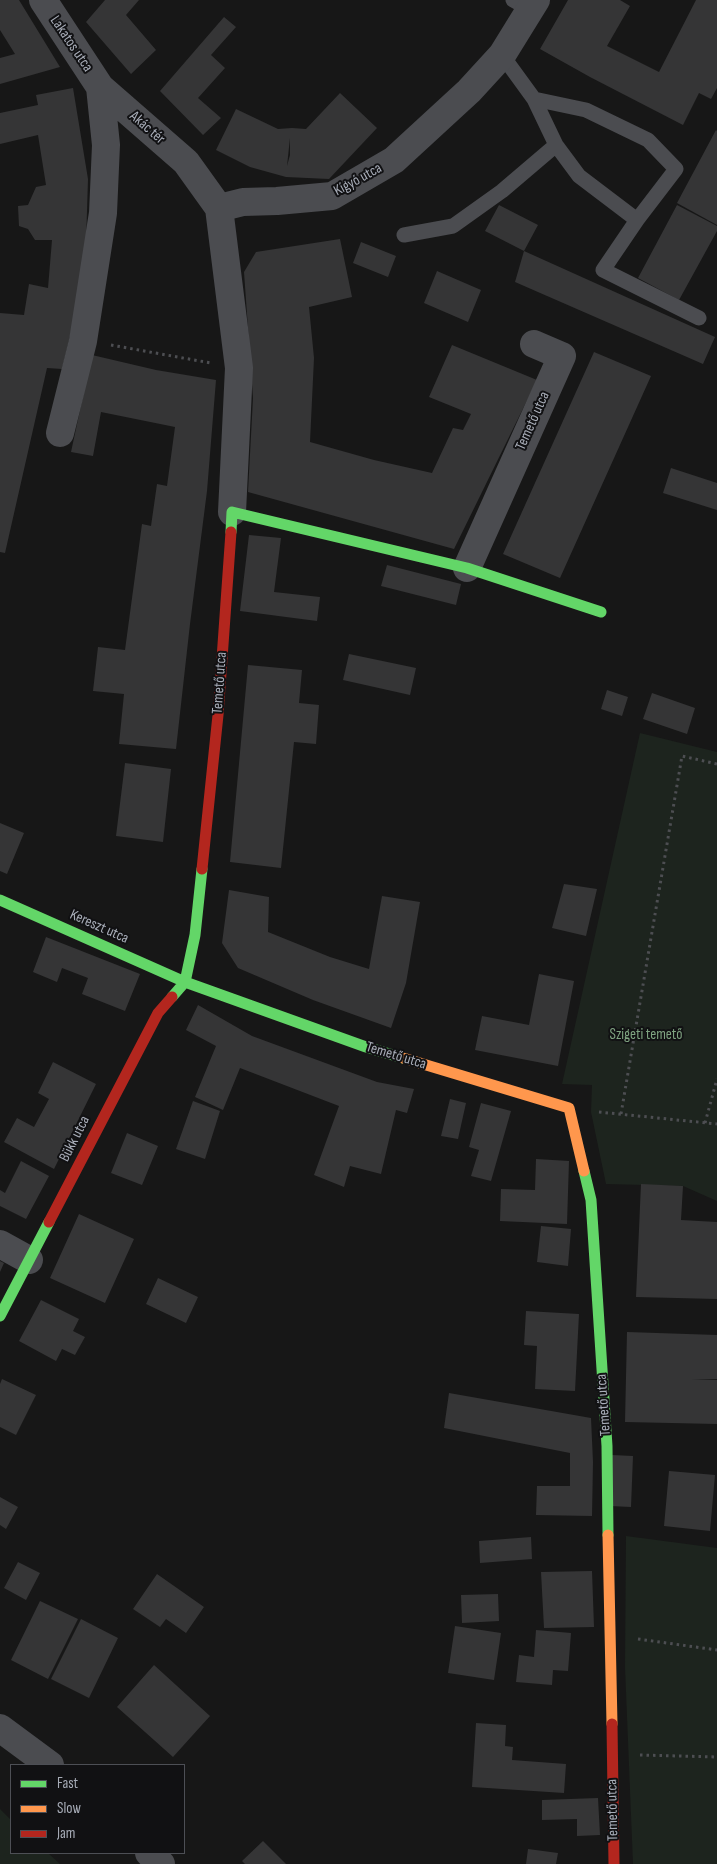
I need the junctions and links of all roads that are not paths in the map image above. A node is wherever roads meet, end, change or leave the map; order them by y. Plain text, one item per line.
1 (42, 0) edge
2 (527, 3) edge
3 (502, 55) junction
4 (100, 87) junction
5 (534, 99) junction
6 (556, 145) junction
7 (219, 208) junction
8 (637, 220) junction
9 (404, 235) dead end
10 (700, 318) dead end
11 (534, 344) dead end
12 (60, 433) dead end
13 (232, 512) junction
14 (468, 568) junction
15 (600, 612) dead end
16 (0, 900) edge
17 (185, 982) junction
18 (0, 1244) edge
19 (29, 1260) junction
20 (0, 1316) edge
21 (0, 1728) edge
22 (49, 1764) edge
23 (150, 1854) edge
24 (161, 1864) edge
25 (614, 1864) edge

1 - 4 street, Lakatos utca
2 - 3 street, Kígyó utca
3 - 5 lane
3 - 7 street, Kígyó utca
4 - 7 street, Akác tér
4 - 12 street, Akác tér
5 - 6 lane
5 - 8 lane
6 - 8 lane
6 - 9 lane
7 - 13 street, Akác tér
8 - 10 lane
11 - 14 street, Temető utca
13 - 14 street
13 - 17 street, Temető utca
14 - 15 street
16 - 17 street, Kereszt utca
17 - 19 street, Bükk utca
17 - 25 street, Temető utca
18 - 19 street
19 - 20 street, Bükk utca
21 - 22 street
23 - 24 street

